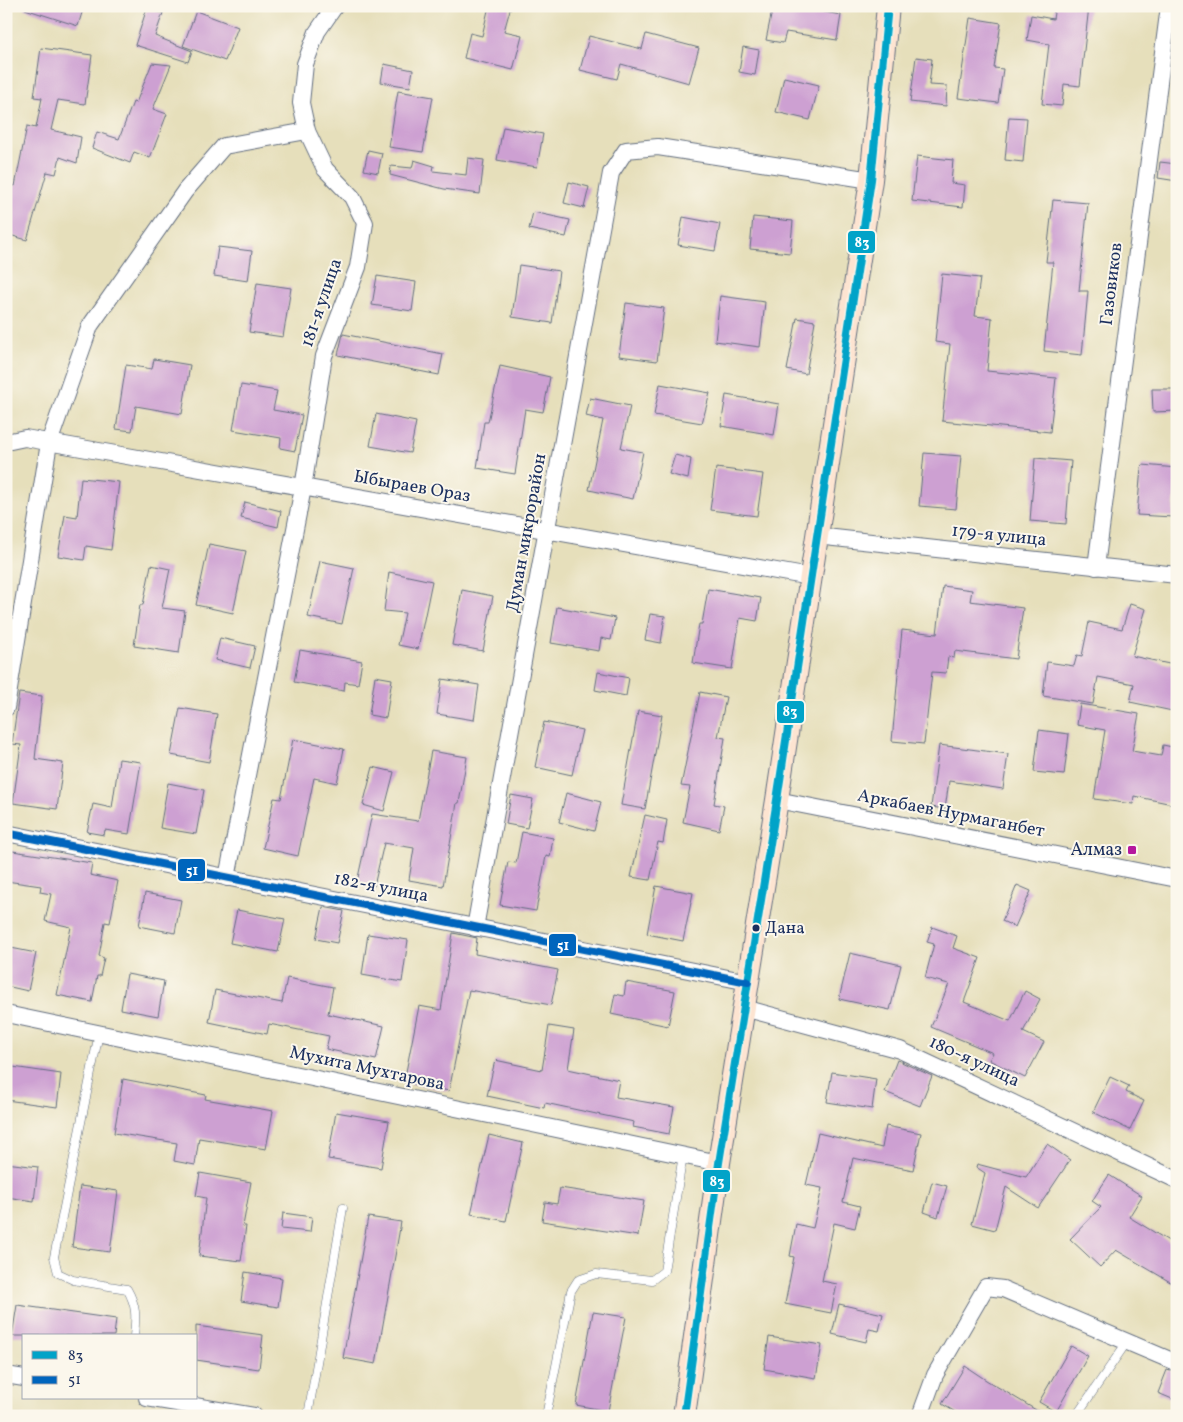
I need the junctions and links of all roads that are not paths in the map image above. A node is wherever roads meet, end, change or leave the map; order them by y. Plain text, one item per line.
1 (335, 6) edge
2 (888, 6) edge
3 (1169, 6) edge
4 (307, 131) junction
5 (871, 180) junction
6 (6, 442) edge
7 (49, 443) junction
8 (303, 488) junction
9 (548, 531) junction
10 (816, 536) junction
11 (1096, 567) junction
12 (1177, 575) edge
13 (810, 577) junction
14 (6, 708) edge
15 (777, 800) junction
16 (6, 833) edge
17 (227, 878) junction
18 (1177, 879) edge
19 (475, 928) junction
20 (748, 982) junction
21 (744, 1008) junction
22 (6, 1014) edge
23 (99, 1033) junction
24 (684, 1155) junction
25 (719, 1163) junction
26 (1177, 1180) edge
27 (343, 1208) dead end
28 (134, 1334) edge
29 (1127, 1342) junction
30 (1177, 1363) edge
31 (6, 1375) edge
32 (22, 1378) edge
33 (159, 1400) edge
34 (254, 1416) edge
35 (308, 1416) edge
36 (546, 1416) edge
37 (684, 1416) edge
38 (920, 1416) edge
39 (1076, 1416) edge

1 - 4 street, 181-я улица
2 - 5 street
3 - 11 street, Газовиков
4 - 7 street
4 - 8 street, 181-я улица
5 - 9 street, Думан микрорайон
5 - 10 street
6 - 7 street, Ыбыраев Ораз
7 - 8 street, Ыбыраев Ораз
7 - 14 street
8 - 9 street, Ыбыраев Ораз
8 - 17 street
9 - 13 street, Ыбыраев Ораз
9 - 19 street, Думан микрорайон
10 - 11 street, 179-я улица
10 - 13 street
11 - 12 street, 179-я улица
13 - 15 street
15 - 18 street, Аркабаев Нурмаганбет
15 - 20 street
16 - 17 street, 182-я улица
17 - 19 street, 182-я улица
19 - 20 street, 182-я улица
20 - 21 street
21 - 25 street
21 - 26 street, 180-я улица
22 - 23 street, Мухита Мухтарова
23 - 24 street, Мухита Мухтарова
23 - 28 lane
24 - 25 street, Мухита Мухтарова
24 - 36 lane
25 - 37 street
27 - 35 lane
29 - 30 street
29 - 38 street
29 - 39 lane
31 - 32 street
33 - 34 street

